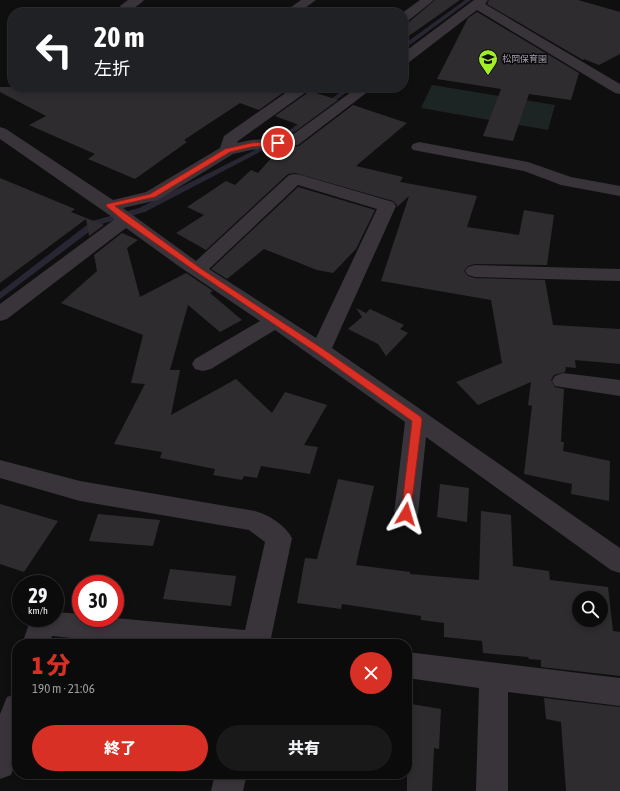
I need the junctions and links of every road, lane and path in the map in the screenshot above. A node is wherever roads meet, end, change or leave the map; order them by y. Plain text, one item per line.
1 (138, 0) edge
2 (310, 0) edge
3 (428, 0) edge
4 (479, 2) edge
5 (126, 6) dead end
6 (297, 8) edge
7 (408, 14) edge
8 (408, 56) edge
9 (620, 90) edge
10 (297, 92) edge
11 (360, 92) edge
12 (0, 132) edge
13 (419, 147) dead end
14 (228, 150) junction
15 (620, 191) edge
16 (110, 206) junction
17 (126, 219) junction
18 (198, 269) junction
19 (475, 271) dead end
20 (620, 275) edge
21 (0, 314) edge
22 (276, 321) junction
23 (320, 351) junction
24 (203, 364) dead end
25 (563, 381) dead end
26 (620, 388) edge
27 (417, 420) junction
28 (0, 469) edge
29 (406, 514) dead end
30 (620, 562) edge
31 (37, 639) edge
32 (206, 639) edge
33 (258, 639) edge
34 (412, 666) edge
35 (494, 678) junction
36 (620, 692) edge
37 (12, 724) edge
38 (0, 764) edge
39 (229, 779) edge
40 (227, 791) edge
41 (492, 791) edge

1 - 5 street
2 - 6 street
3 - 7 street
4 - 8 street
4 - 9 street
10 - 14 street
11 - 14 street
12 - 16 street
13 - 15 street
14 - 16 street
16 - 17 street
17 - 18 street
17 - 21 street
18 - 22 street
18 - 23 street
19 - 20 street
22 - 23 street
22 - 24 street
23 - 27 street
25 - 26 street
27 - 29 street
27 - 30 street
28 - 33 street
31 - 32 street
34 - 35 street
35 - 36 street
35 - 41 street
37 - 38 street
39 - 40 street

